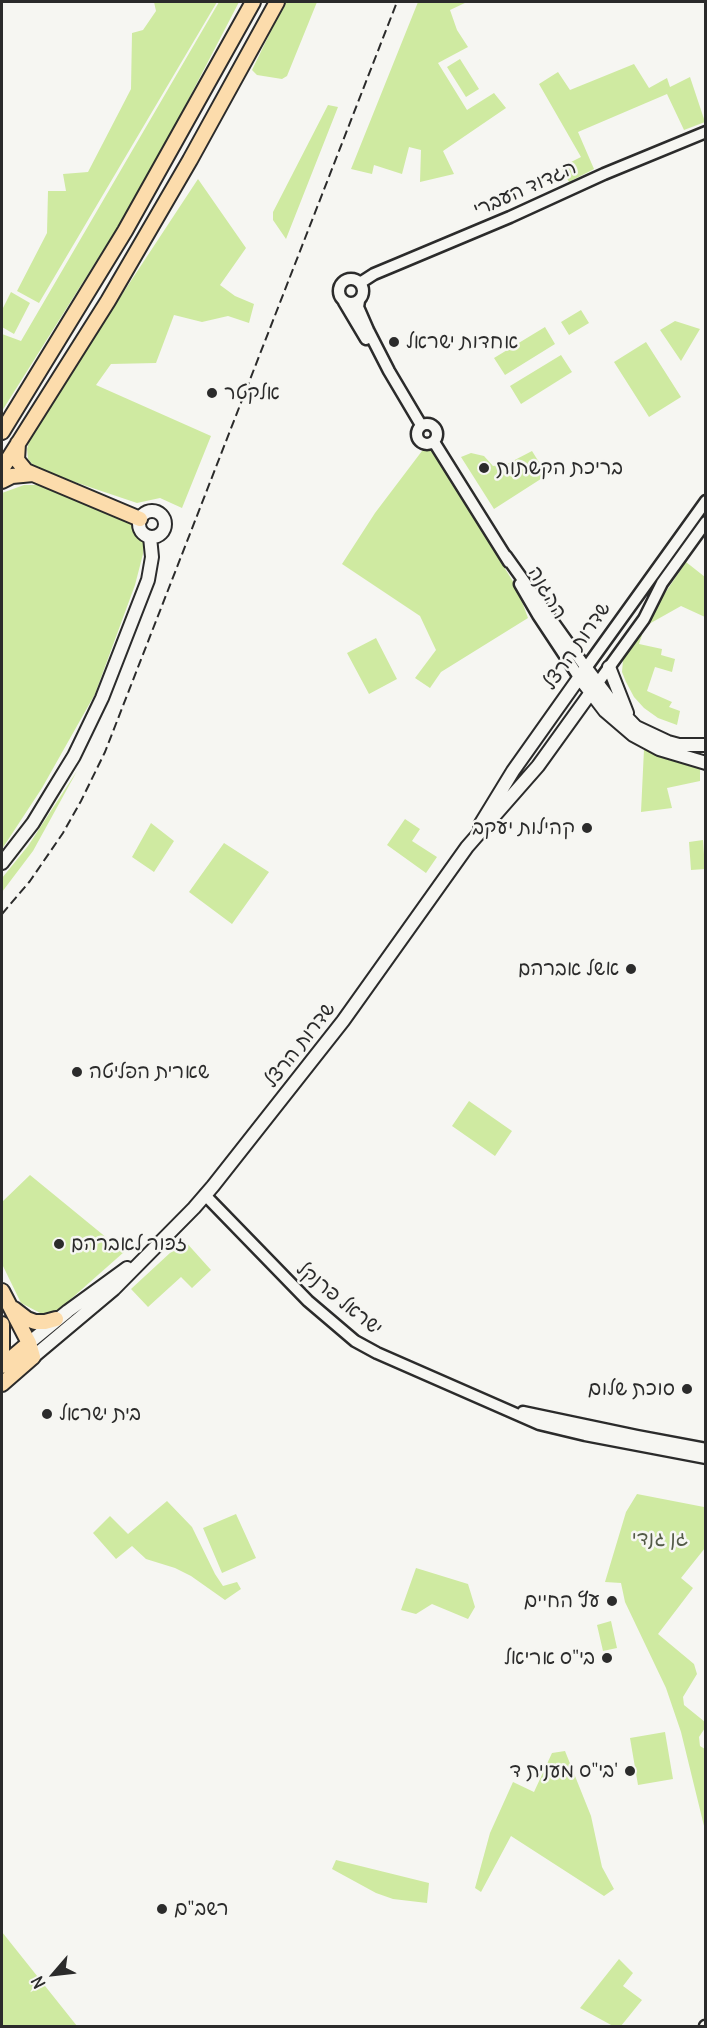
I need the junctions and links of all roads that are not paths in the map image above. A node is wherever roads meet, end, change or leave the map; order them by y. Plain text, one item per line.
1 (253, 2) edge
2 (277, 2) edge
3 (705, 132) edge
4 (360, 283) junction
5 (359, 301) junction
6 (345, 302) junction
7 (389, 371) junction
8 (2, 432) edge
9 (18, 443) junction
10 (2, 470) edge
11 (33, 474) junction
12 (2, 481) edge
13 (705, 501) edge
14 (140, 519) junction
15 (705, 522) edge
16 (150, 537) junction
17 (609, 667) junction
18 (582, 673) junction
19 (593, 688) junction
20 (636, 727) junction
21 (705, 747) edge
22 (705, 762) edge
23 (467, 847) junction
24 (2, 863) edge
25 (205, 1195) junction
26 (148, 1254) junction
27 (4, 1301) edge
28 (56, 1319) junction
29 (2, 1324) edge
30 (28, 1350) junction
31 (2, 1351) edge
32 (2, 1366) edge
33 (2, 1384) edge
34 (508, 1409) junction
35 (705, 1449) edge
36 (705, 1458) edge

1 - 8 highway
2 - 9 highway
3 - 4 street, הגדוד העברי
4 - 5 street
4 - 6 street
5 - 6 street
5 - 7 street
6 - 7 street
7 - 18 street, ההגנה
9 - 10 highway
9 - 11 highway
11 - 12 highway
11 - 14 highway
13 - 18 street, שדרות הרצל
14 - 16 main road
14 - 16 main road
15 - 17 street, שדרות הרצל
16 - 24 main road
17 - 19 street, שדרות הרצל
17 - 20 main road
18 - 19 main road
18 - 23 main road, שדרות הרצל
19 - 20 main road
19 - 22 main road
19 - 23 main road, שדרות הרצל
20 - 21 main road
21 - 22 main road
23 - 25 main road, שדרות הרצל
25 - 26 main road, שדרות הרצל
25 - 34 street, ישראל פרנקל
26 - 28 main road, שדרות הרצל
26 - 30 main road, שדרות הרצל
27 - 28 highway
27 - 30 highway
28 - 30 main road, שדרות הרצל
29 - 31 highway
30 - 32 highway
30 - 33 highway
34 - 35 street, ישראל פרנקל
34 - 36 street, ישראל פרנקל

